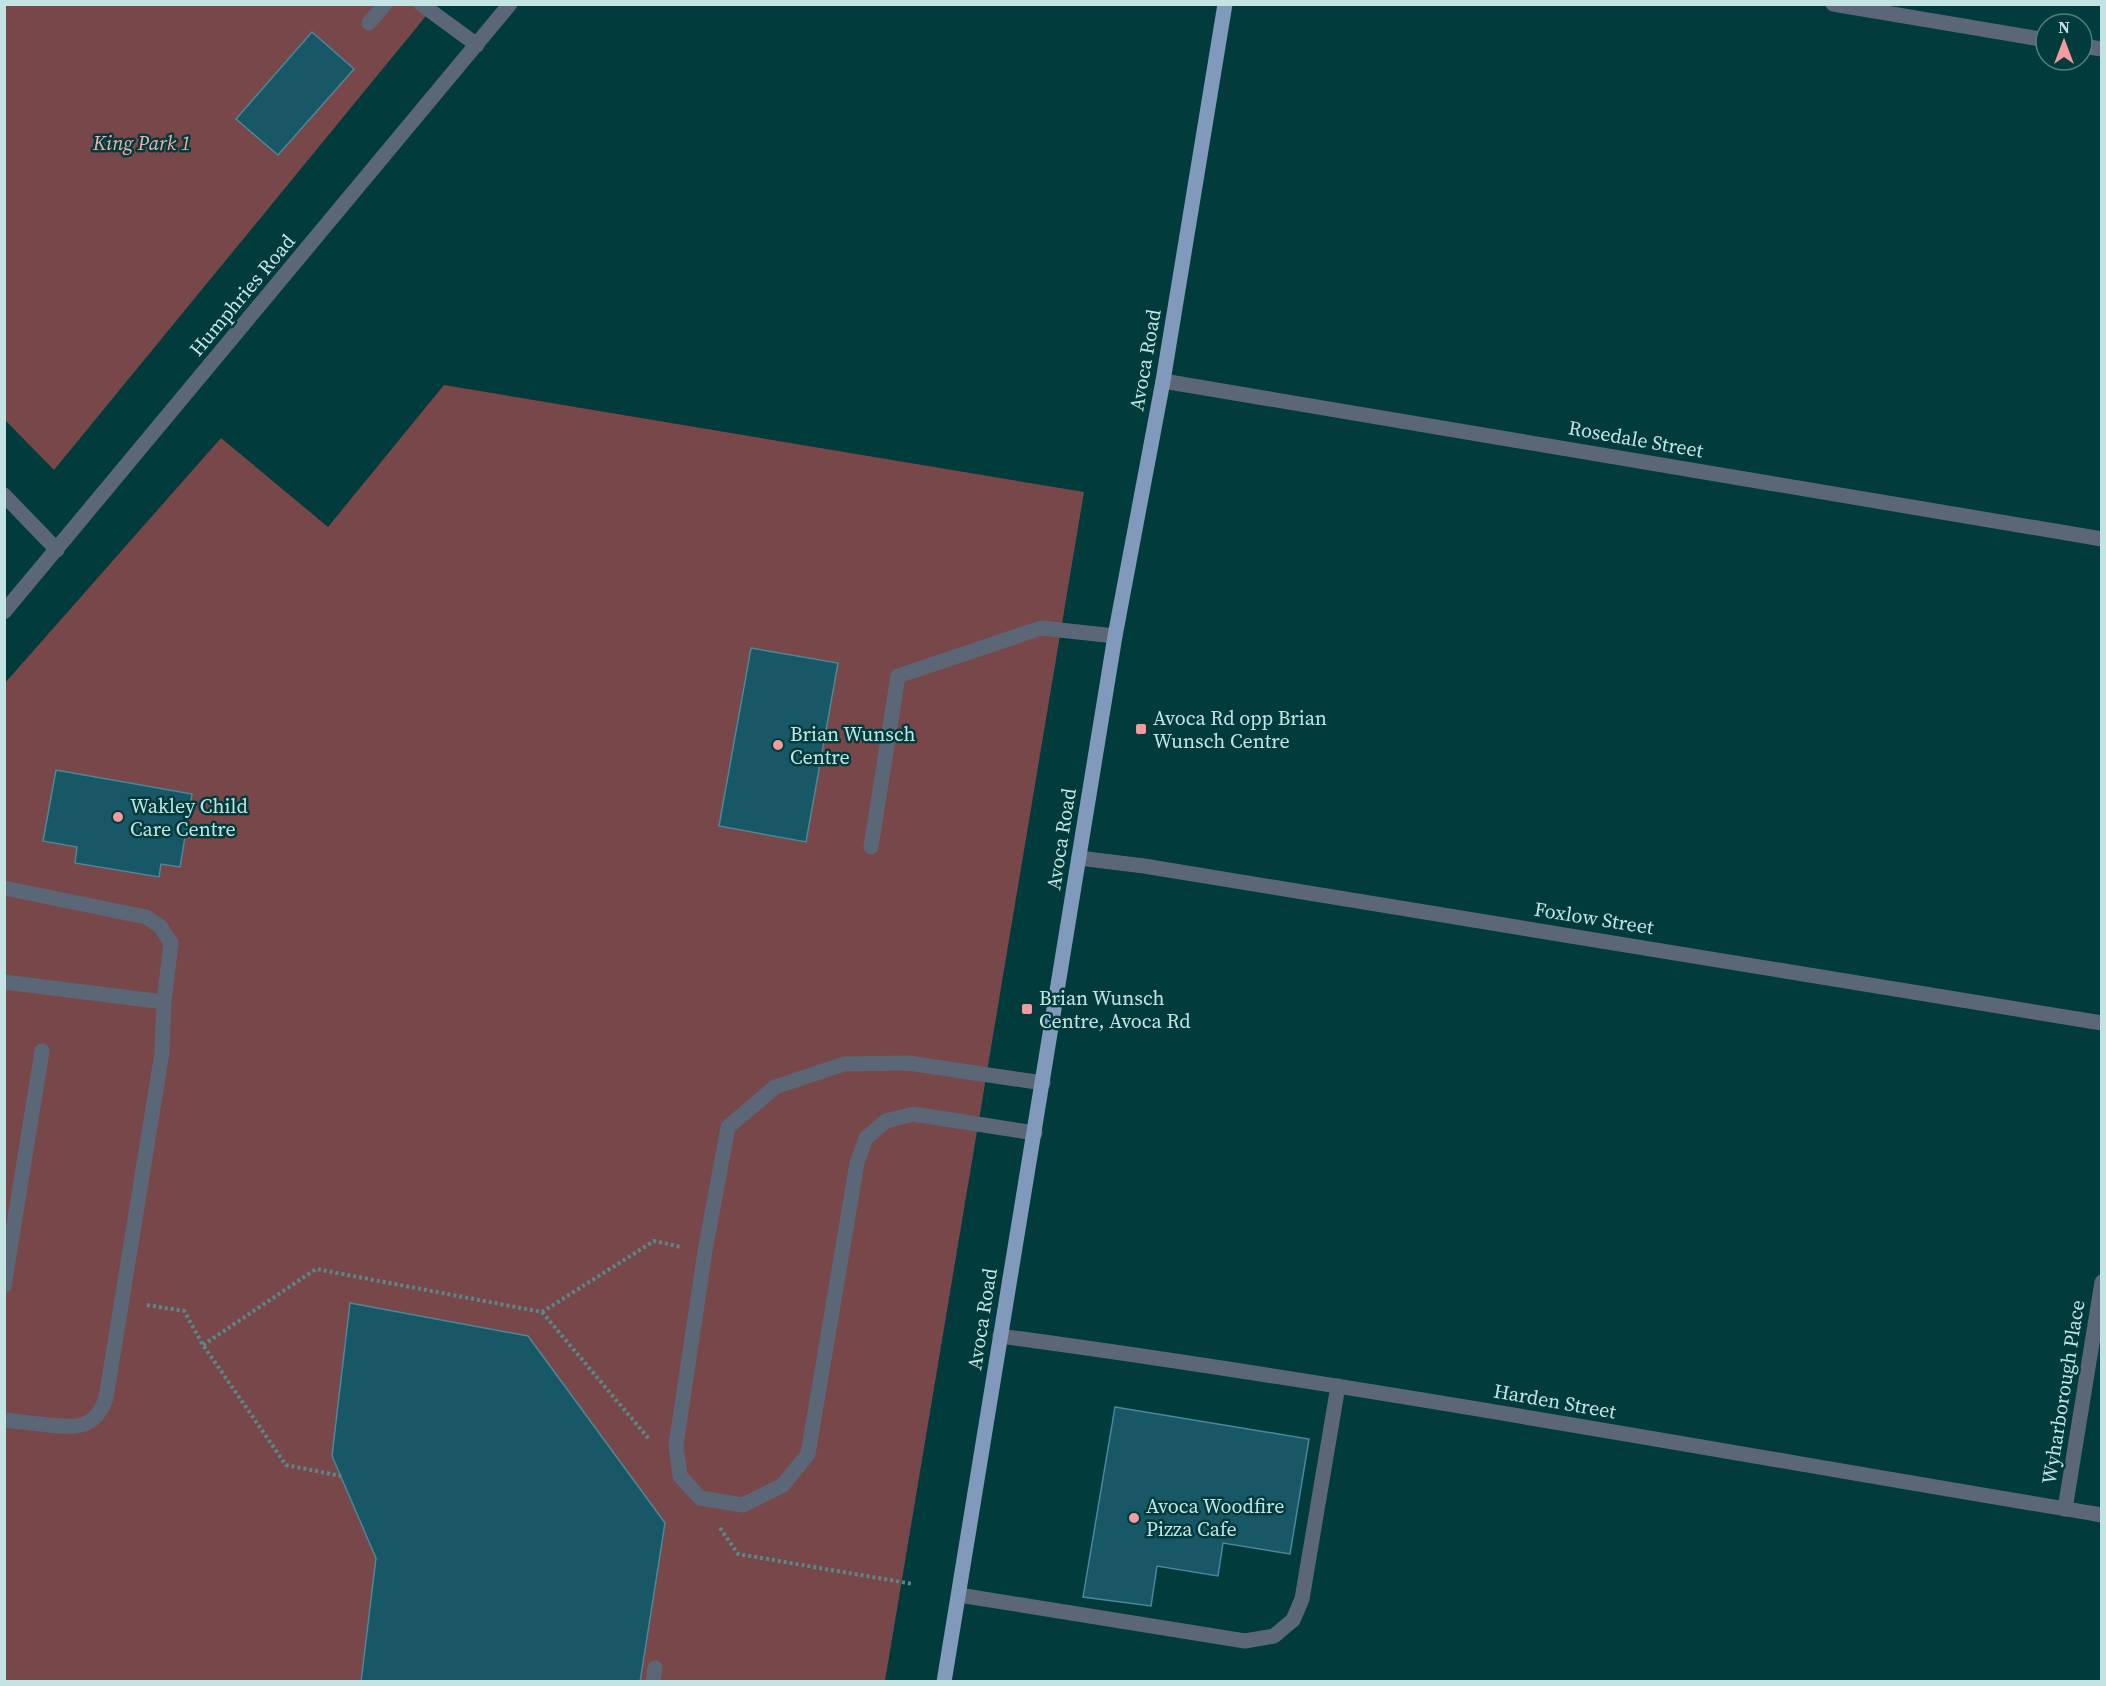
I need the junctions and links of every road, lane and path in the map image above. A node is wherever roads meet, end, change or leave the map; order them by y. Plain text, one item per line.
1 (386, 4) edge
2 (421, 4) edge
3 (510, 4) edge
4 (1225, 4) edge
5 (1833, 4) edge
6 (369, 23) dead end
7 (2034, 38) edge
8 (477, 45) junction
9 (1163, 381) junction
10 (4, 495) edge
11 (2102, 539) edge
12 (57, 550) junction
13 (4, 612) edge
14 (1115, 636) junction
15 (871, 847) dead end
16 (1079, 858) junction
17 (4, 888) edge
18 (4, 982) edge
19 (164, 1002) junction
20 (2102, 1023) edge
21 (42, 1051) dead end
22 (1043, 1083) junction
23 (1035, 1133) junction
24 (705, 1251) junction
25 (2102, 1282) edge
26 (4, 1286) edge
27 (122, 1301) junction
28 (542, 1312) junction
29 (1000, 1336) junction
30 (203, 1345) junction
31 (1338, 1386) junction
32 (4, 1420) edge
33 (649, 1440) dead end
34 (341, 1476) dead end
35 (700, 1498) junction
36 (2065, 1509) junction
37 (2102, 1515) edge
38 (913, 1584) dead end
39 (958, 1595) junction
40 (944, 1682) edge

1 - 6 street
2 - 8 street
3 - 8 street, Humphries Road
4 - 9 main road, Avoca Road
5 - 7 street
8 - 12 street, Humphries Road
9 - 11 street, Rosedale Street
9 - 14 main road, Avoca Road
10 - 12 street
12 - 13 street, Humphries Road
14 - 15 street
14 - 16 main road, Avoca Road
16 - 20 street, Foxlow Street
16 - 22 main road, Avoca Road
17 - 19 street
18 - 19 street
19 - 27 street
21 - 26 street
22 - 23 main road, Avoca Road
22 - 24 street
23 - 29 main road, Avoca Road
23 - 35 street
24 - 28 path
24 - 35 street
25 - 36 street, Wyharborough Place
27 - 30 path
27 - 32 street
28 - 30 path
28 - 33 path
29 - 31 street, Harden Street
29 - 39 main road, Avoca Road
30 - 34 path
31 - 36 street, Harden Street
31 - 39 street
35 - 38 path
36 - 37 street, Harden Street
39 - 40 main road, Avoca Road

